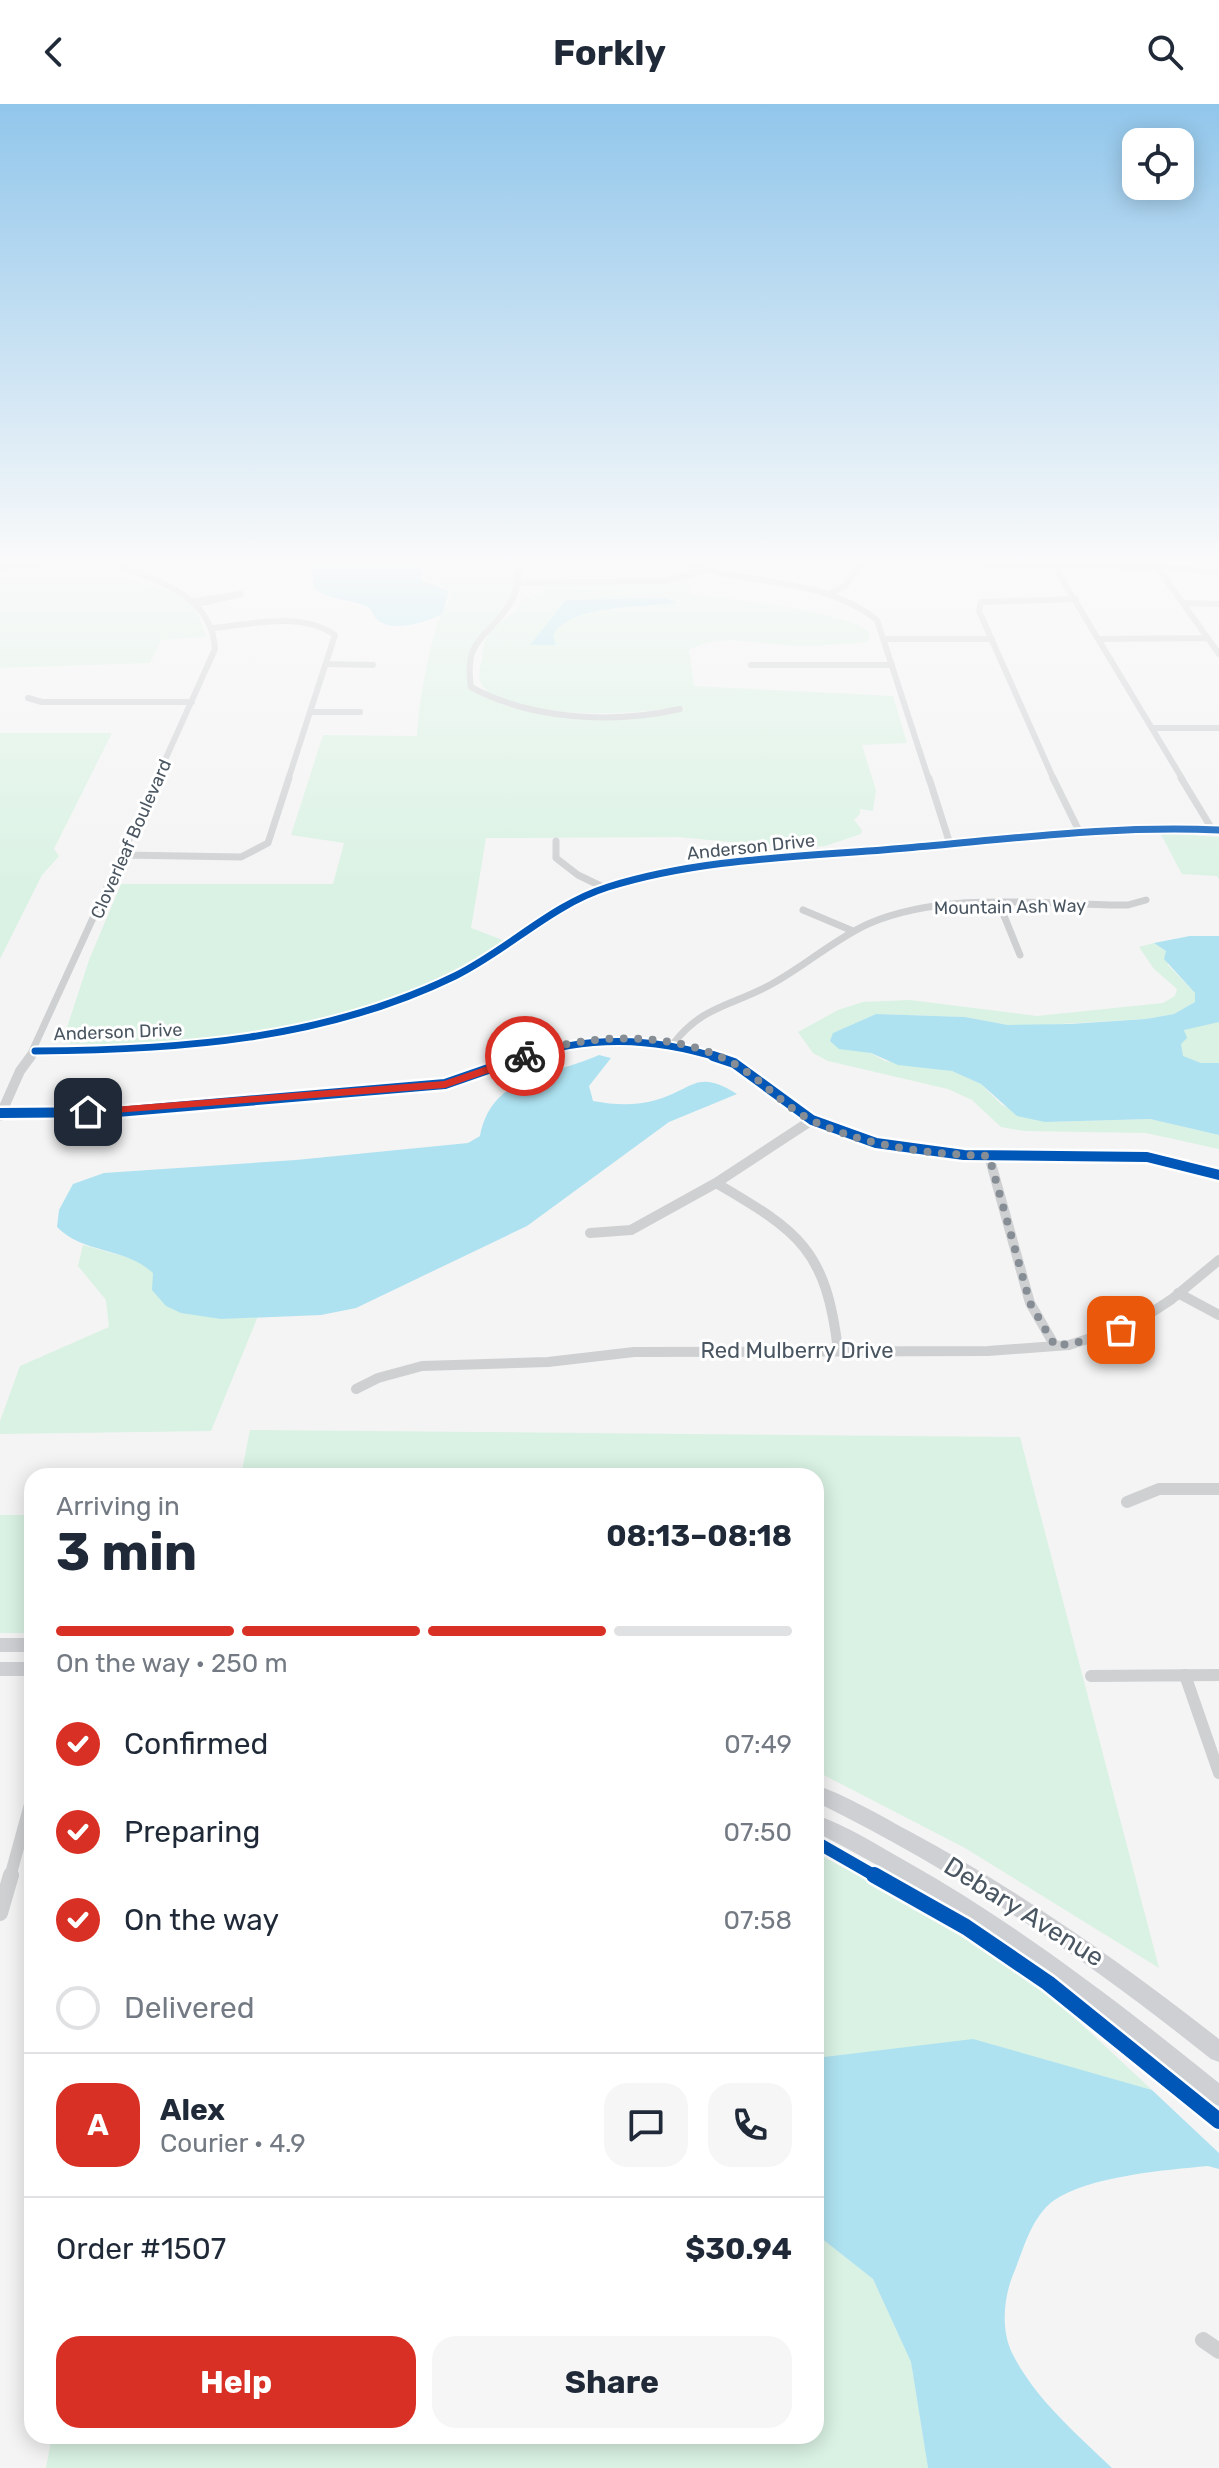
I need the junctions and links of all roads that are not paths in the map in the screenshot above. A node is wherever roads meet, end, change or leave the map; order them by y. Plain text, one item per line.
1 (204, 673) edge
2 (325, 673) edge
3 (468, 673) edge
4 (895, 673) edge
5 (1006, 673) edge
6 (1120, 673) edge
7 (28, 698) dead end
8 (192, 702) junction
9 (680, 709) dead end
10 (312, 712) junction
11 (358, 715) dead end
12 (1153, 728) junction
13 (1219, 728) edge
14 (1215, 830) edge
15 (1080, 833) junction
16 (556, 841) dead end
17 (950, 844) junction
18 (124, 855) junction
19 (605, 888) junction
20 (1146, 900) dead end
21 (1000, 906) junction
22 (803, 910) dead end
23 (853, 931) junction
24 (1020, 955) dead end
25 (673, 1044) junction
26 (35, 1051) junction
27 (1, 1115) edge
28 (812, 1120) junction
29 (989, 1156) junction
30 (1219, 1175) edge
31 (716, 1183) junction
32 (590, 1233) dead end
33 (1219, 1260) edge
34 (1178, 1293) junction
35 (1219, 1315) edge
36 (1055, 1346) junction
37 (838, 1350) junction
38 (356, 1389) dead end
39 (1219, 1489) edge
40 (1127, 1502) dead end
41 (0, 1645) edge
42 (24, 1645) edge
43 (0, 1669) edge
44 (24, 1669) edge
45 (1185, 1675) junction
46 (1219, 1675) edge
47 (1091, 1676) dead end
48 (1219, 1773) edge
49 (824, 1797) edge
50 (24, 1826) edge
51 (824, 1828) edge
52 (0, 1913) edge
53 (1219, 2052) edge
54 (1219, 2096) edge
55 (1203, 2340) dead end
56 (1219, 2351) edge

1 - 8 street, Cloverleaf Boulevard
2 - 10 street
3 - 9 street
4 - 17 street
5 - 15 street
6 - 12 street
7 - 8 street
8 - 18 street, Cloverleaf Boulevard
10 - 11 street
10 - 18 street
12 - 13 street
12 - 14 street
14 - 15 street, Anderson Drive
15 - 17 street, Anderson Drive
16 - 19 street
17 - 19 street, Anderson Drive
18 - 26 street, Cloverleaf Boulevard
19 - 26 street, Anderson Drive
20 - 21 street, Mountain Ash Way
21 - 23 street, Mountain Ash Way
21 - 24 street
22 - 23 street
23 - 25 street, Mountain Ash Way
25 - 27 street
25 - 28 street
26 - 27 street, Cloverleaf Boulevard
28 - 29 street
28 - 31 street
29 - 30 street
29 - 36 street
31 - 32 street
31 - 37 street
33 - 34 street, Red Mulberry Drive
34 - 35 street
34 - 36 street, Red Mulberry Drive
36 - 37 street, Red Mulberry Drive
37 - 38 street, Red Mulberry Drive
39 - 40 street
41 - 42 main road
43 - 44 main road
45 - 46 street
45 - 47 street
45 - 48 street
49 - 53 main road, Debary Avenue
50 - 52 street
51 - 54 main road, Debary Avenue
55 - 56 street

